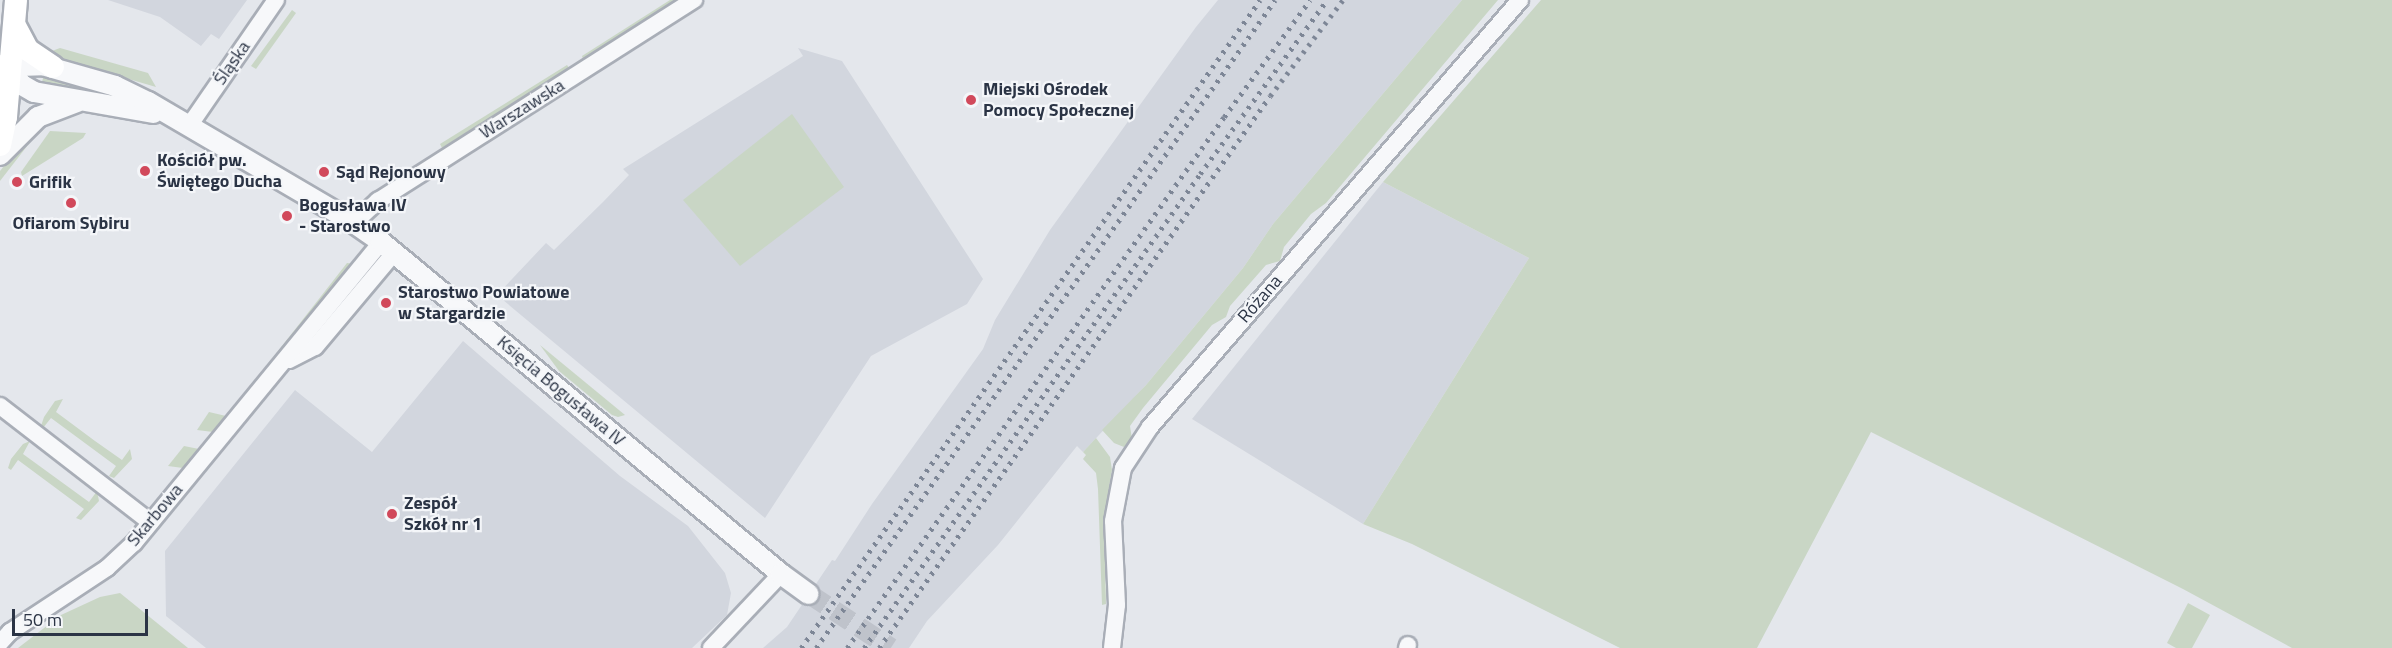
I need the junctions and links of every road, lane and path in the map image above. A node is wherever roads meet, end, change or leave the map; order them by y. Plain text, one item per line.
1 (16, 0) edge
2 (276, 0) edge
3 (694, 0) edge
4 (1520, 0) edge
5 (15, 26) junction
6 (3, 67) edge
7 (53, 68) junction
8 (79, 101) junction
9 (186, 124) junction
10 (0, 146) edge
11 (0, 155) edge
12 (354, 223) junction
13 (388, 248) junction
14 (0, 406) edge
15 (150, 522) junction
16 (781, 574) junction
17 (809, 594) tunnel mouth
18 (0, 643) edge
19 (1112, 647) edge
20 (711, 648) edge

1 - 5 main road
2 - 9 street, Śląska
3 - 12 street, Warszawska
4 - 19 street, Różana
5 - 6 main road
5 - 7 main road
6 - 7 street, Księcia Bogusława IV
6 - 8 street, Księcia Bogusława IV
6 - 10 main road
7 - 9 street, Księcia Bogusława IV
8 - 9 street, Księcia Bogusława IV
8 - 11 street
9 - 12 street, Księcia Bogusława IV
12 - 13 street, Księcia Bogusława IV
13 - 15 street, Skarbowa
13 - 16 street, Księcia Bogusława IV
14 - 15 street
15 - 18 street, Skarbowa
16 - 17 street, Księcia Bogusława IV
16 - 20 street

